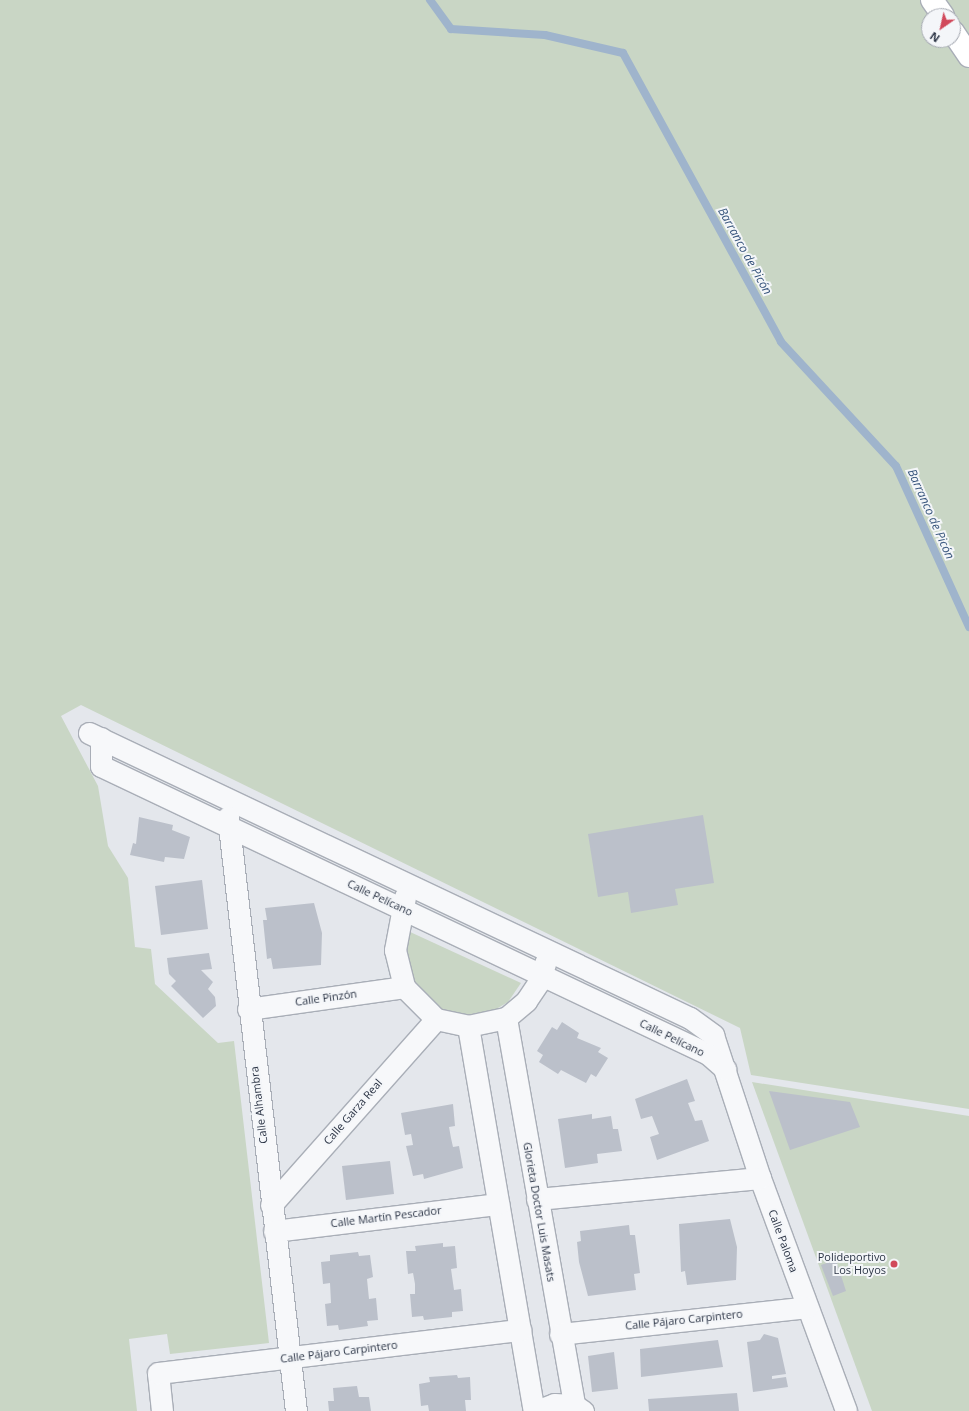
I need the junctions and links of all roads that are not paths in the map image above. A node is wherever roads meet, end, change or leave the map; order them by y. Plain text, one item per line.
1 (961, 44) edge
2 (969, 56) edge
3 (226, 798) junction
4 (229, 827) junction
5 (408, 884) junction
6 (402, 909) junction
7 (548, 951) junction
8 (541, 975) junction
9 (404, 987) junction
10 (248, 1009) junction
11 (506, 1018) junction
12 (436, 1019) junction
13 (468, 1026) junction
14 (726, 1070) junction
15 (760, 1178) junction
16 (537, 1199) junction
17 (498, 1204) junction
18 (271, 1205) junction
19 (274, 1231) junction
20 (807, 1307) junction
21 (520, 1330) junction
22 (560, 1334) junction
23 (290, 1358) junction
24 (579, 1408) edge
25 (162, 1411) edge
26 (296, 1411) edge
27 (535, 1411) edge
28 (846, 1411) edge

1 - 2 street
3 - 4 street, Calle Alhambra
3 - 4 street, Calle Pelícano
3 - 5 street, Calle Pelícano
4 - 6 street, Calle Pelícano
4 - 10 street, Calle Alhambra
5 - 6 street
5 - 7 street, Calle Pelícano
6 - 8 street, Calle Pelícano
6 - 9 street
7 - 8 street
7 - 14 street, Calle Pelícano
8 - 11 street
8 - 14 street, Calle Pelícano
9 - 10 street, Calle Pinzón
9 - 12 street
10 - 18 street, Calle Alhambra
11 - 13 street
11 - 16 street, Glorieta Doctor Luis Masats
12 - 13 street
12 - 18 street, Calle Garza Real
13 - 17 street, Glorieta Doctor Luis Masats
14 - 15 street, Calle Paloma
15 - 16 street
15 - 20 street, Calle Paloma
16 - 22 street, Glorieta Doctor Luis Masats
17 - 19 street, Calle Martín Pescador
17 - 21 street, Glorieta Doctor Luis Masats
18 - 19 street, Calle Alhambra
19 - 23 street, Calle Alhambra
20 - 22 street, Calle Pájaro Carpintero
20 - 28 street, Calle Paloma
21 - 23 street, Calle Pájaro Carpintero
21 - 27 street, Glorieta Doctor Luis Masats
22 - 24 street, Glorieta Doctor Luis Masats
23 - 25 street, Calle Pájaro Carpintero
23 - 26 street, Calle Alhambra
24 - 27 street, Glorieta Doctor Luis Masats

